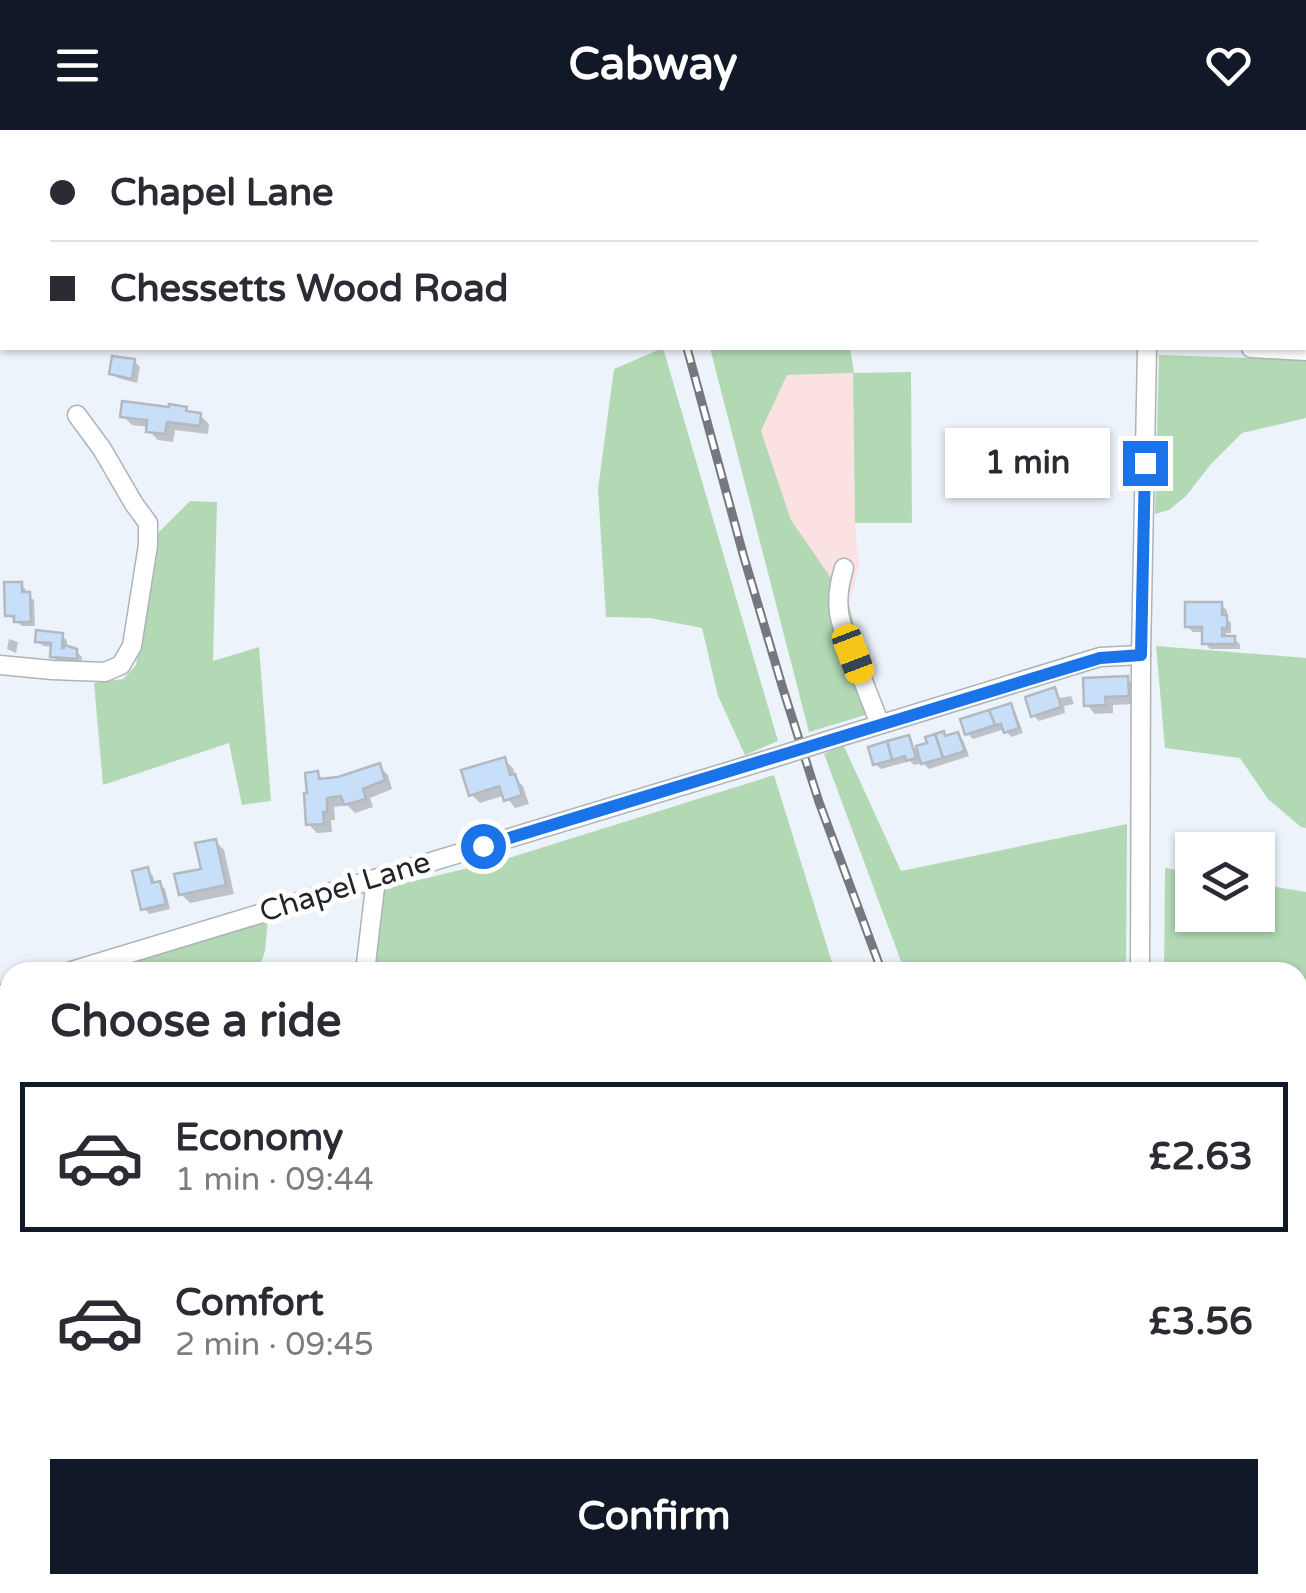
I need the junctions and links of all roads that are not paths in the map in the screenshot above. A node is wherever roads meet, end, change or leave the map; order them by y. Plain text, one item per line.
1 (1147, 350) edge
2 (78, 415) dead end
3 (844, 568) dead end
4 (1141, 655) junction
5 (0, 665) edge
6 (880, 724) junction
7 (376, 879) junction
8 (101, 962) edge
9 (366, 962) edge
10 (1140, 962) edge

1 - 4 street
2 - 5 street
3 - 6 street
4 - 6 street, Chapel Lane
4 - 10 street
6 - 7 street, Chapel Lane, bridge
7 - 8 street, Chapel Lane
7 - 9 street

